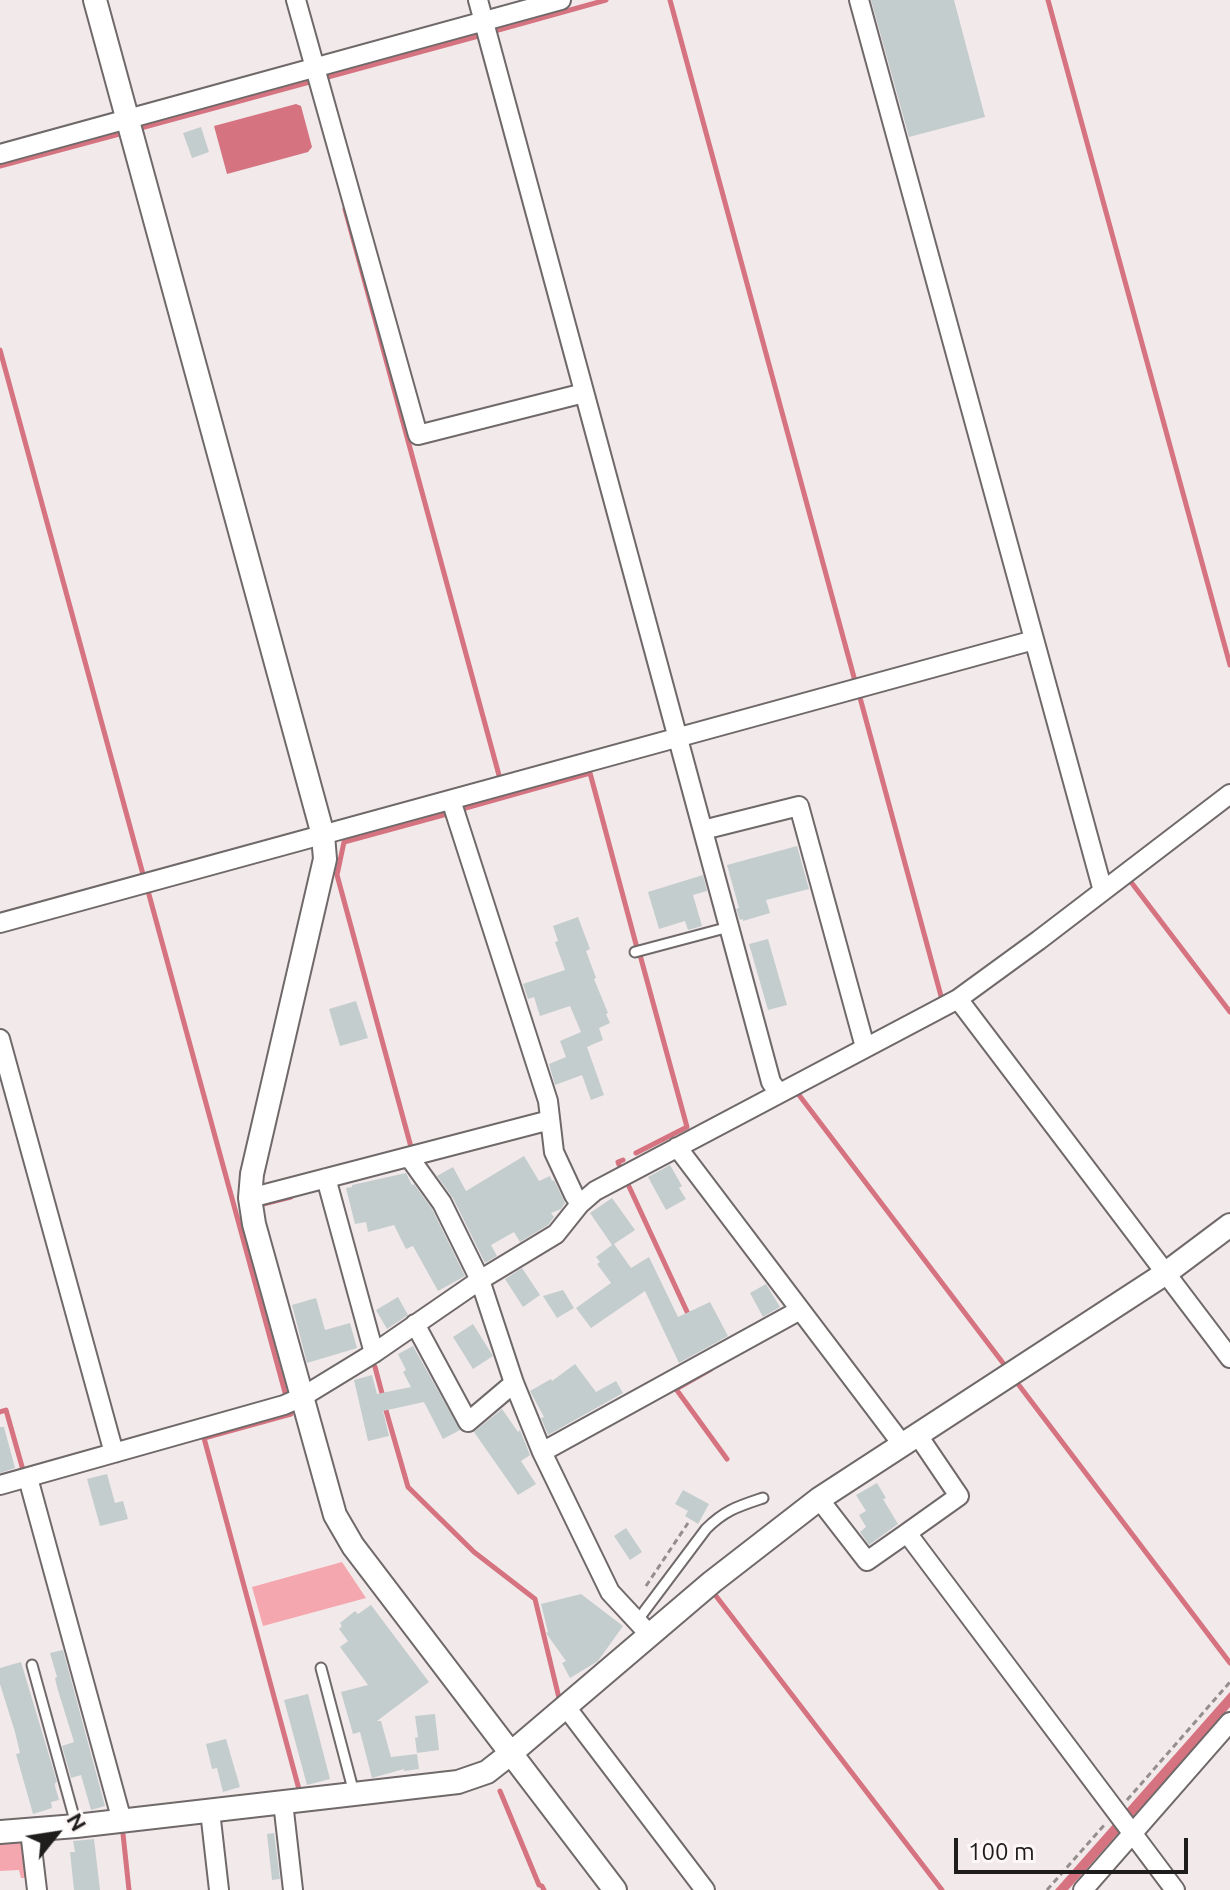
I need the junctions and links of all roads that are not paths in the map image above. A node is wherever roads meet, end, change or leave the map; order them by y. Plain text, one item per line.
1 (95, 0) edge
2 (296, 0) edge
3 (478, 0) edge
4 (561, 0) edge
5 (859, 0) edge
6 (486, 29) junction
7 (317, 76) junction
8 (129, 126) junction
9 (0, 154) edge
10 (584, 393) junction
11 (1034, 640) junction
12 (678, 737) junction
13 (1230, 794) edge
14 (451, 800) junction
15 (703, 830) junction
16 (323, 835) junction
17 (1103, 891) junction
18 (0, 923) edge
19 (729, 927) junction
20 (635, 952) dead end
21 (958, 999) junction
22 (0, 1039) edge
23 (865, 1047) junction
24 (778, 1092) junction
25 (550, 1120) junction
26 (677, 1147) junction
27 (409, 1157) junction
28 (326, 1178) junction
29 (250, 1198) junction
30 (580, 1204) junction
31 (1230, 1225) edge
32 (1166, 1273) junction
33 (480, 1280) junction
34 (800, 1310) junction
35 (415, 1324) junction
36 (374, 1353) junction
37 (1230, 1358) edge
38 (514, 1383) junction
39 (302, 1397) junction
40 (909, 1439) junction
41 (542, 1452) junction
42 (114, 1453) junction
43 (28, 1478) junction
44 (0, 1485) edge
45 (763, 1498) dead end
46 (819, 1499) junction
47 (907, 1533) junction
48 (644, 1628) junction
49 (32, 1665) dead end
50 (321, 1668) dead end
51 (566, 1707) junction
52 (1230, 1722) edge
53 (510, 1754) junction
54 (354, 1793) junction
55 (283, 1802) junction
56 (210, 1811) junction
57 (122, 1821) junction
58 (1124, 1822) junction
59 (76, 1826) junction
60 (30, 1831) junction
61 (0, 1832) edge
62 (37, 1890) edge
63 (219, 1890) edge
64 (293, 1890) edge
65 (615, 1890) edge
66 (705, 1890) edge
67 (1083, 1890) edge
68 (1175, 1890) edge

1 - 8 street
2 - 7 street
3 - 6 street
4 - 6 street
5 - 11 street
6 - 7 street
6 - 10 street
7 - 8 street
7 - 10 street
8 - 9 street
8 - 16 street
10 - 12 street
11 - 12 street
11 - 17 street
12 - 14 street
12 - 15 street
13 - 17 street
14 - 16 street
14 - 25 street
15 - 19 street
15 - 23 street
16 - 18 street
16 - 29 street
17 - 21 street
19 - 20 lane
19 - 24 street
21 - 23 street
21 - 32 street
22 - 42 street
23 - 24 street
24 - 26 street
25 - 27 street
25 - 30 street
26 - 30 street
26 - 34 street
27 - 28 street
27 - 33 street
28 - 29 street
28 - 36 street
29 - 39 street
30 - 33 street
31 - 32 street
32 - 37 street
32 - 40 street
33 - 35 street
33 - 38 street
34 - 40 street
34 - 41 street
35 - 36 street
35 - 38 street
36 - 39 street
38 - 41 street
39 - 42 street
39 - 53 street
40 - 46 street
40 - 47 street
41 - 48 street
42 - 43 street
43 - 44 street
43 - 57 street
45 - 48 lane
46 - 47 street
46 - 48 street
47 - 58 street
48 - 51 street
49 - 59 lane
50 - 54 lane
51 - 53 street
51 - 66 street
52 - 58 street
53 - 54 street
53 - 65 street
54 - 55 street
55 - 56 street
55 - 64 street
56 - 57 street
56 - 63 street
57 - 59 street
58 - 67 street
58 - 68 street
59 - 60 street
60 - 61 street
60 - 62 street

